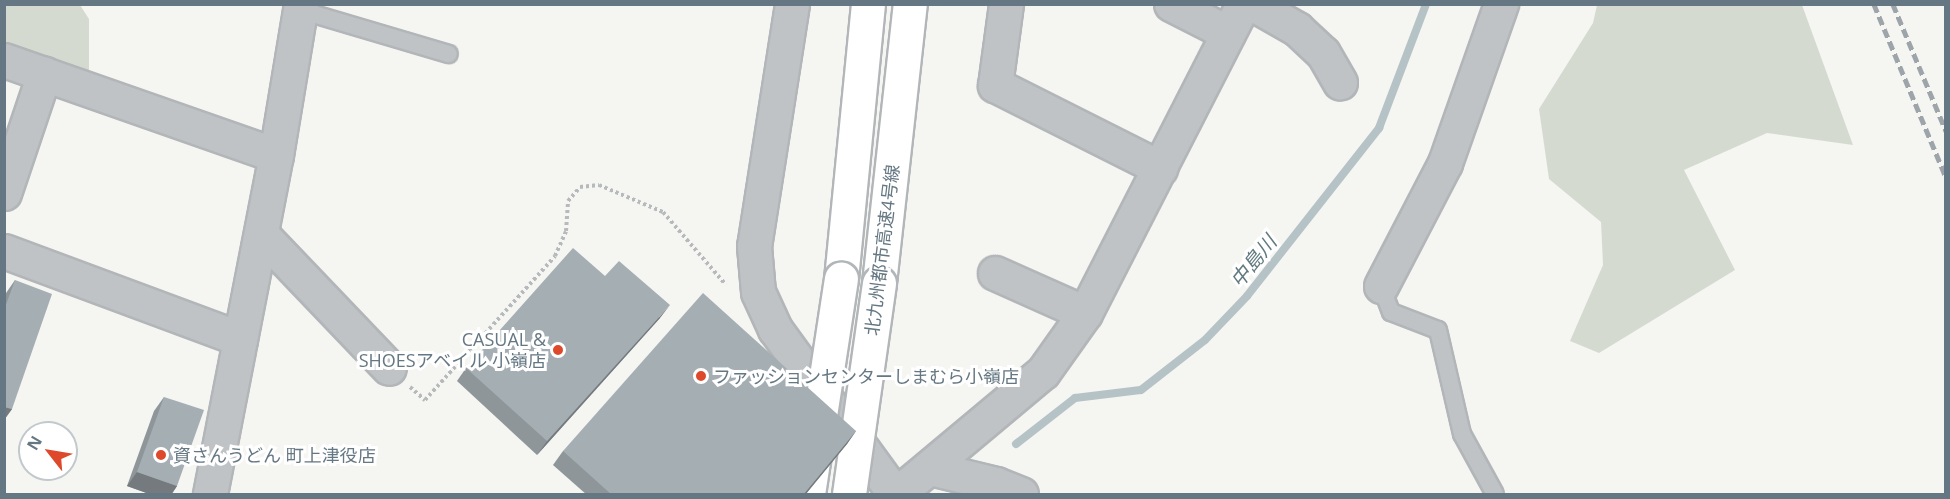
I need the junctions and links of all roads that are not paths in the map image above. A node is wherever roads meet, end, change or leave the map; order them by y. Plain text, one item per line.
1 (792, 4) edge
2 (868, 4) edge
3 (910, 4) edge
4 (1006, 4) edge
5 (1171, 4) edge
6 (1243, 4) edge
7 (1253, 4) edge
8 (1500, 4) edge
9 (300, 7) edge
10 (1228, 33) junction
11 (450, 54) dead end
12 (4, 60) edge
13 (44, 74) junction
14 (1340, 82) dead end
15 (276, 155) junction
16 (1160, 168) junction
17 (4, 193) edge
18 (261, 234) junction
19 (4, 251) edge
20 (995, 273) dead end
21 (1381, 286) joint
22 (1086, 313) junction
23 (240, 339) junction
24 (389, 368) road end
25 (930, 468) junction
26 (210, 495) edge
27 (808, 495) edge
28 (849, 495) edge
29 (896, 495) edge
30 (1021, 495) edge
31 (1495, 495) edge

1 - 29 street
2 - 27 highway, 北九州都市高速4号線, bridge
3 - 28 highway, 北九州都市高速4号線, bridge
4 - 16 street
5 - 10 street
6 - 10 street
7 - 14 street
8 - 21 street
9 - 11 lane
9 - 15 street
10 - 16 street
12 - 13 street
13 - 15 street
13 - 17 street
15 - 18 street
16 - 22 street
18 - 23 street
18 - 24 street
19 - 23 street
20 - 22 street
21 - 31 lane
22 - 25 street
23 - 26 street
25 - 29 street
25 - 30 street

